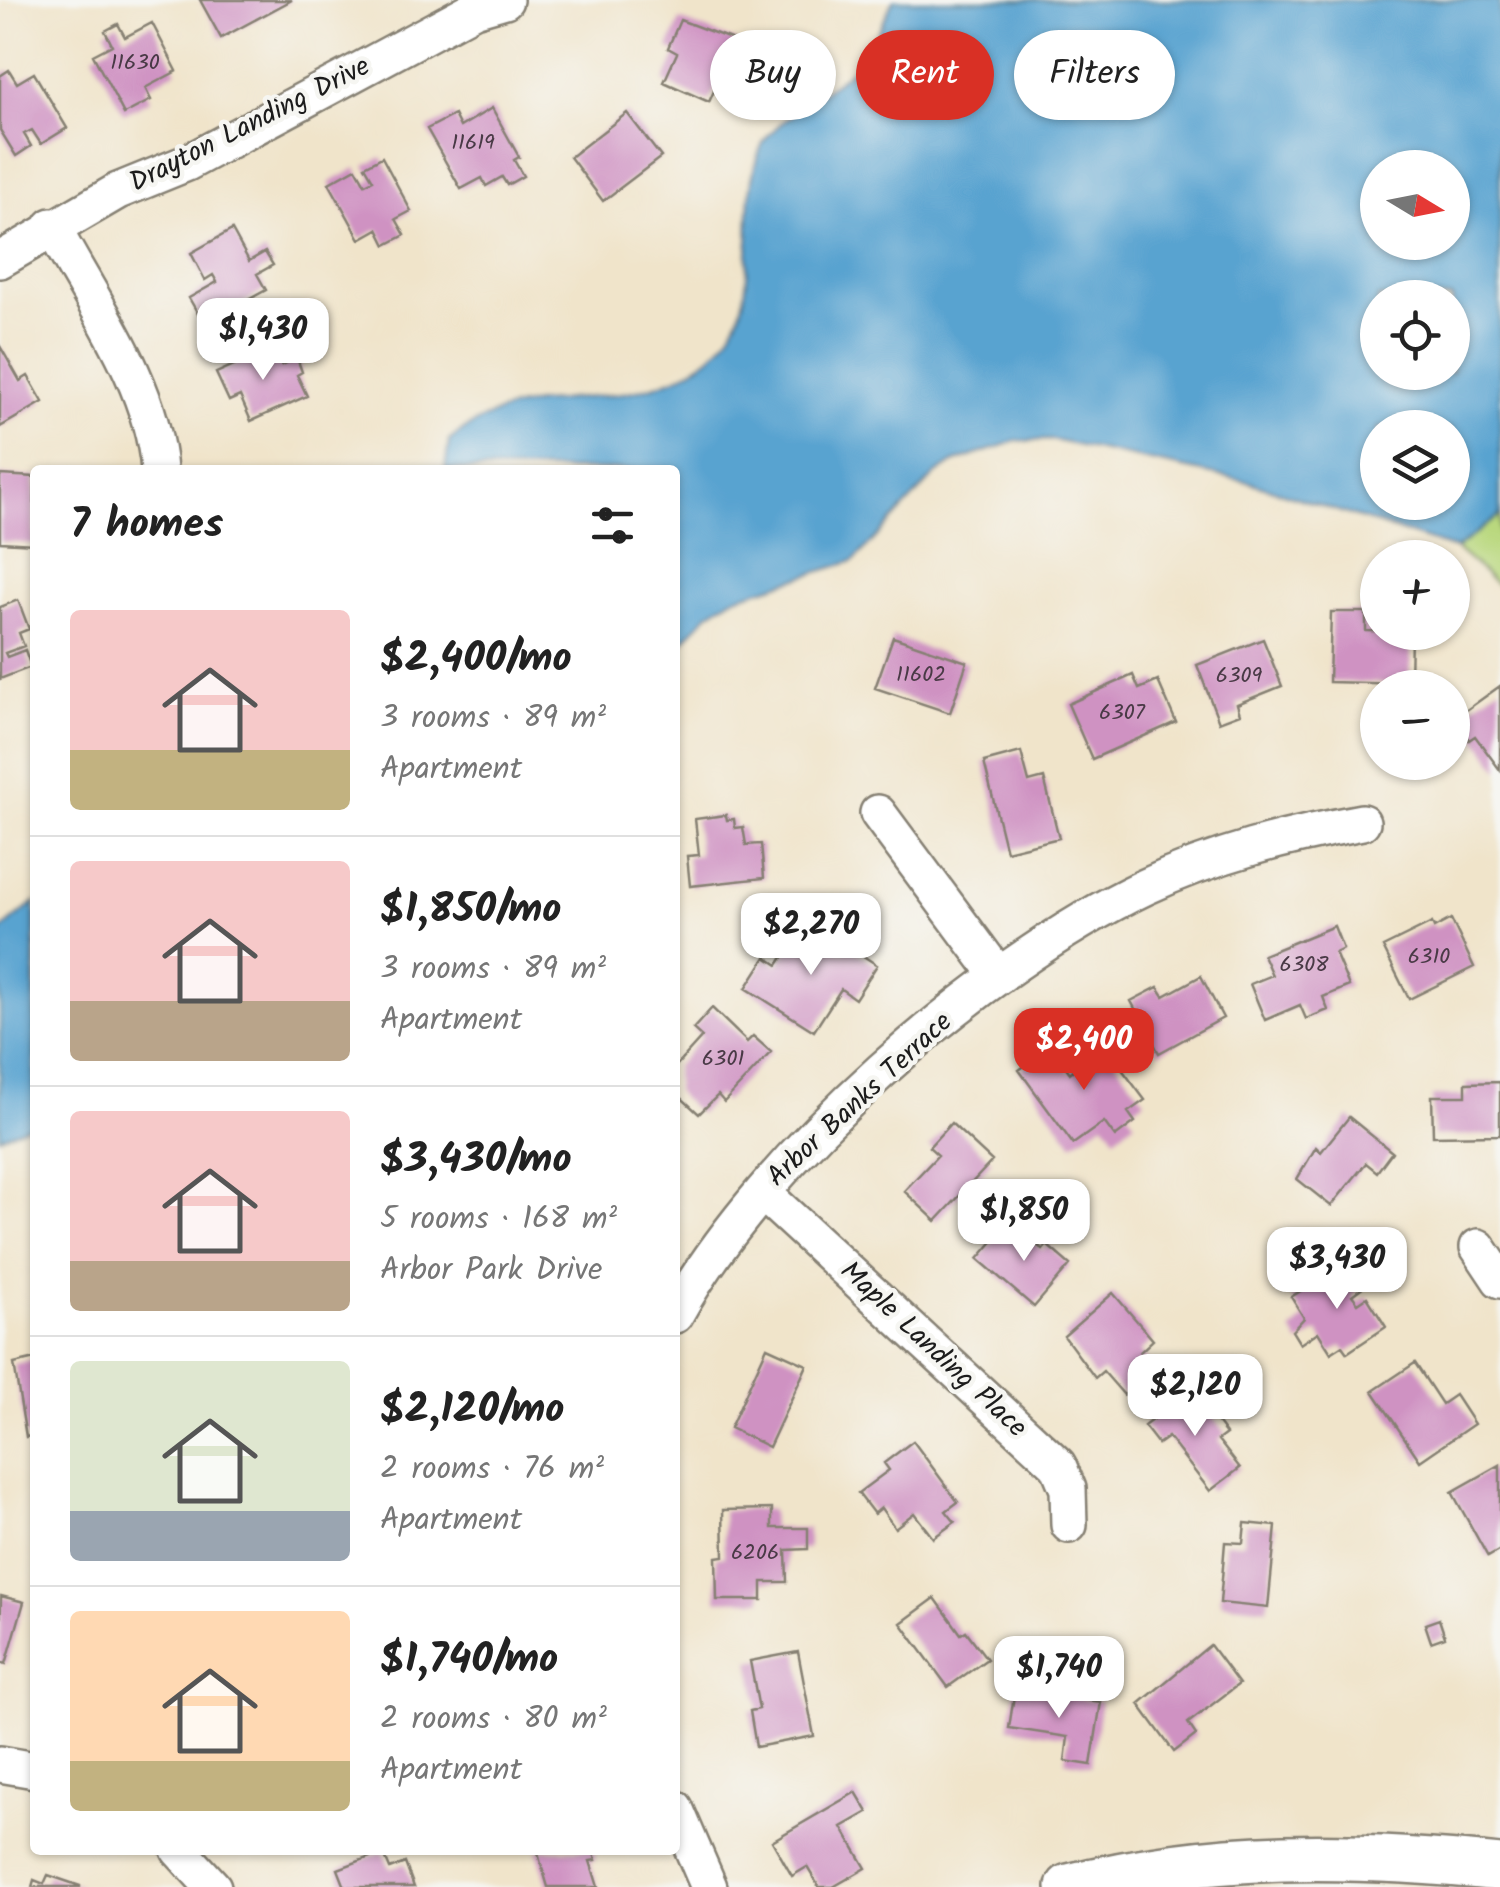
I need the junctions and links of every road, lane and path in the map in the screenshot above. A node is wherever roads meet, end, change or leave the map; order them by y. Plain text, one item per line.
1 (505, 0) edge
2 (52, 226) junction
3 (0, 260) edge
4 (158, 465) edge
5 (878, 813) dead end
6 (1362, 822) dead end
7 (1000, 976) junction
8 (762, 1193) junction
9 (1478, 1247) dead end
10 (1500, 1280) edge
11 (680, 1306) edge
12 (1069, 1525) dead end
13 (0, 1764) edge
14 (30, 1769) edge
15 (680, 1820) edge
16 (184, 1855) edge
17 (1500, 1868) edge
18 (214, 1887) edge
19 (708, 1887) edge
20 (1069, 1887) edge

1 - 2 street, Drayton Landing Drive
2 - 3 street, Drayton Landing Drive
2 - 4 street
5 - 7 street
6 - 7 street, Arbor Banks Terrace
7 - 8 street, Arbor Banks Terrace
8 - 11 street, Arbor Banks Terrace
8 - 12 street, Maple Landing Place
9 - 10 street
13 - 14 street
15 - 19 street
16 - 18 street
17 - 20 street

